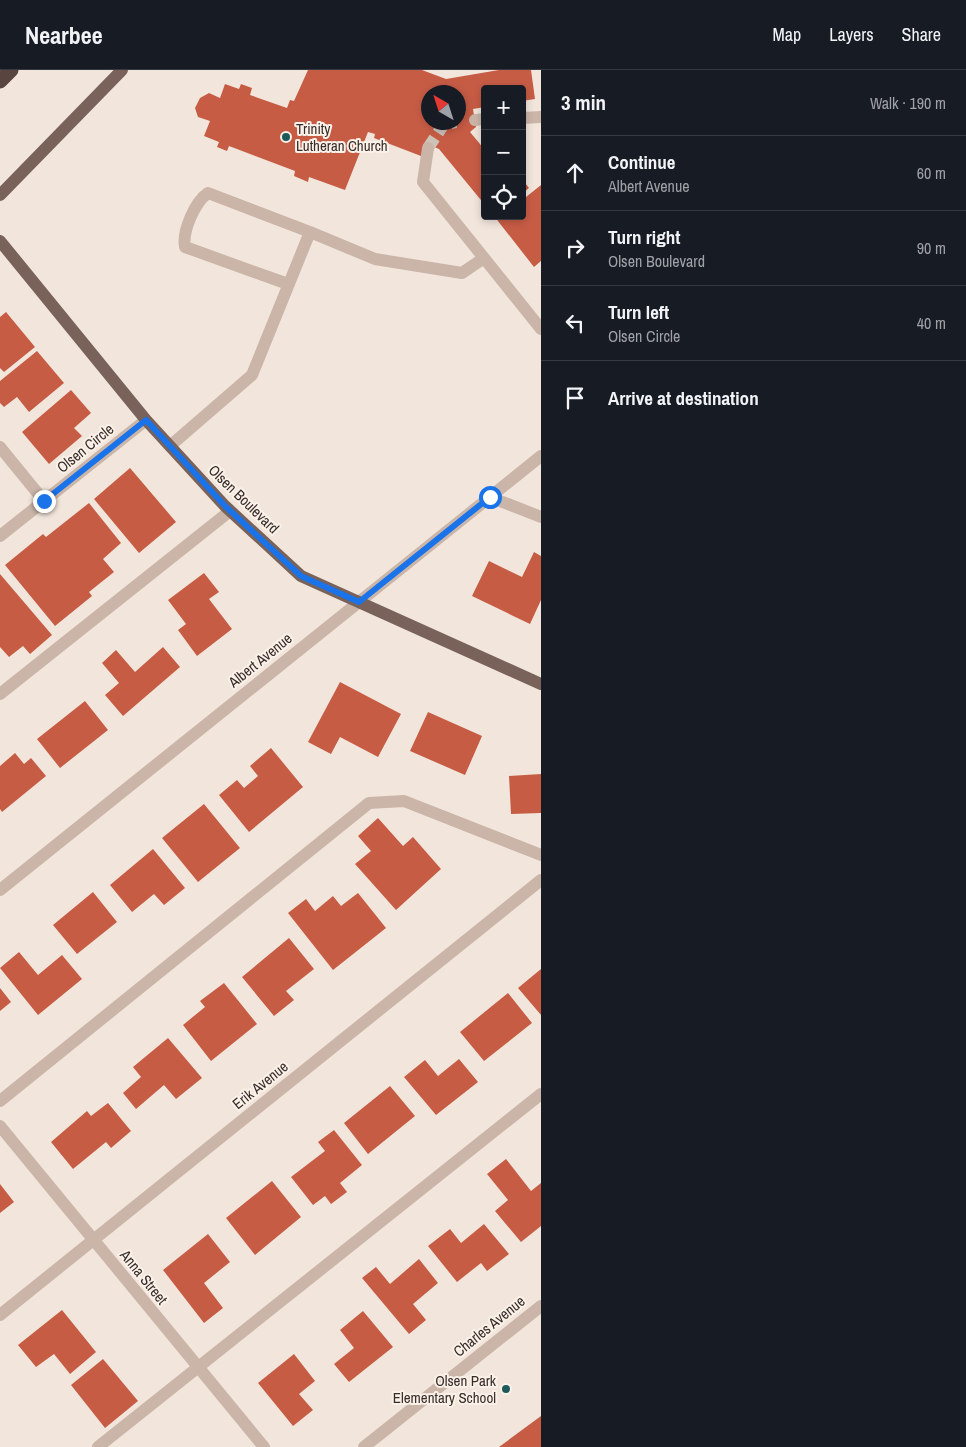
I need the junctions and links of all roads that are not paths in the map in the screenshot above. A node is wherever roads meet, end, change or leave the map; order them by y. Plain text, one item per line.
1 (11, 70) edge
2 (122, 70) edge
3 (0, 81) edge
4 (541, 117) edge
5 (526, 118) edge
6 (428, 148) tunnel mouth
7 (0, 195) edge
8 (310, 232) junction
9 (0, 241) edge
10 (484, 258) junction
11 (288, 284) junction
12 (541, 329) edge
13 (146, 420) junction
14 (170, 446) junction
15 (0, 447) edge
16 (541, 456) edge
17 (490, 497) junction
18 (44, 501) junction
19 (230, 511) junction
20 (541, 517) edge
21 (0, 536) edge
22 (359, 602) junction
23 (541, 684) edge
24 (0, 694) edge
25 (541, 855) edge
26 (541, 880) edge
27 (0, 890) edge
28 (541, 1094) edge
29 (0, 1101) edge
30 (0, 1126) edge
31 (93, 1240) junction
32 (541, 1306) edge
33 (0, 1315) edge
34 (197, 1366) junction
35 (98, 1447) edge
36 (264, 1447) edge
37 (364, 1447) edge

1 - 3 highway
2 - 7 main road
4 - 5 street
6 - 10 street
8 - 10 street
8 - 11 street
8 - 11 street
9 - 13 main road, Olsen Boulevard
10 - 12 street
11 - 14 street
13 - 14 main road, Olsen Boulevard
13 - 18 street, Olsen Circle
14 - 19 main road, Olsen Boulevard
15 - 18 street
16 - 17 street, Albert Avenue
17 - 20 street
17 - 22 street, Albert Avenue
18 - 21 street, Olsen Circle
19 - 22 main road, Olsen Boulevard
19 - 24 street
22 - 23 main road, Olsen Boulevard
22 - 27 street, Albert Avenue
25 - 29 street
26 - 31 street, Erik Avenue
28 - 34 street
30 - 31 street, Anna Street
31 - 33 street, Erik Avenue
31 - 34 street, Anna Street
32 - 37 street, Charles Avenue
34 - 35 street
34 - 36 street, Anna Street

